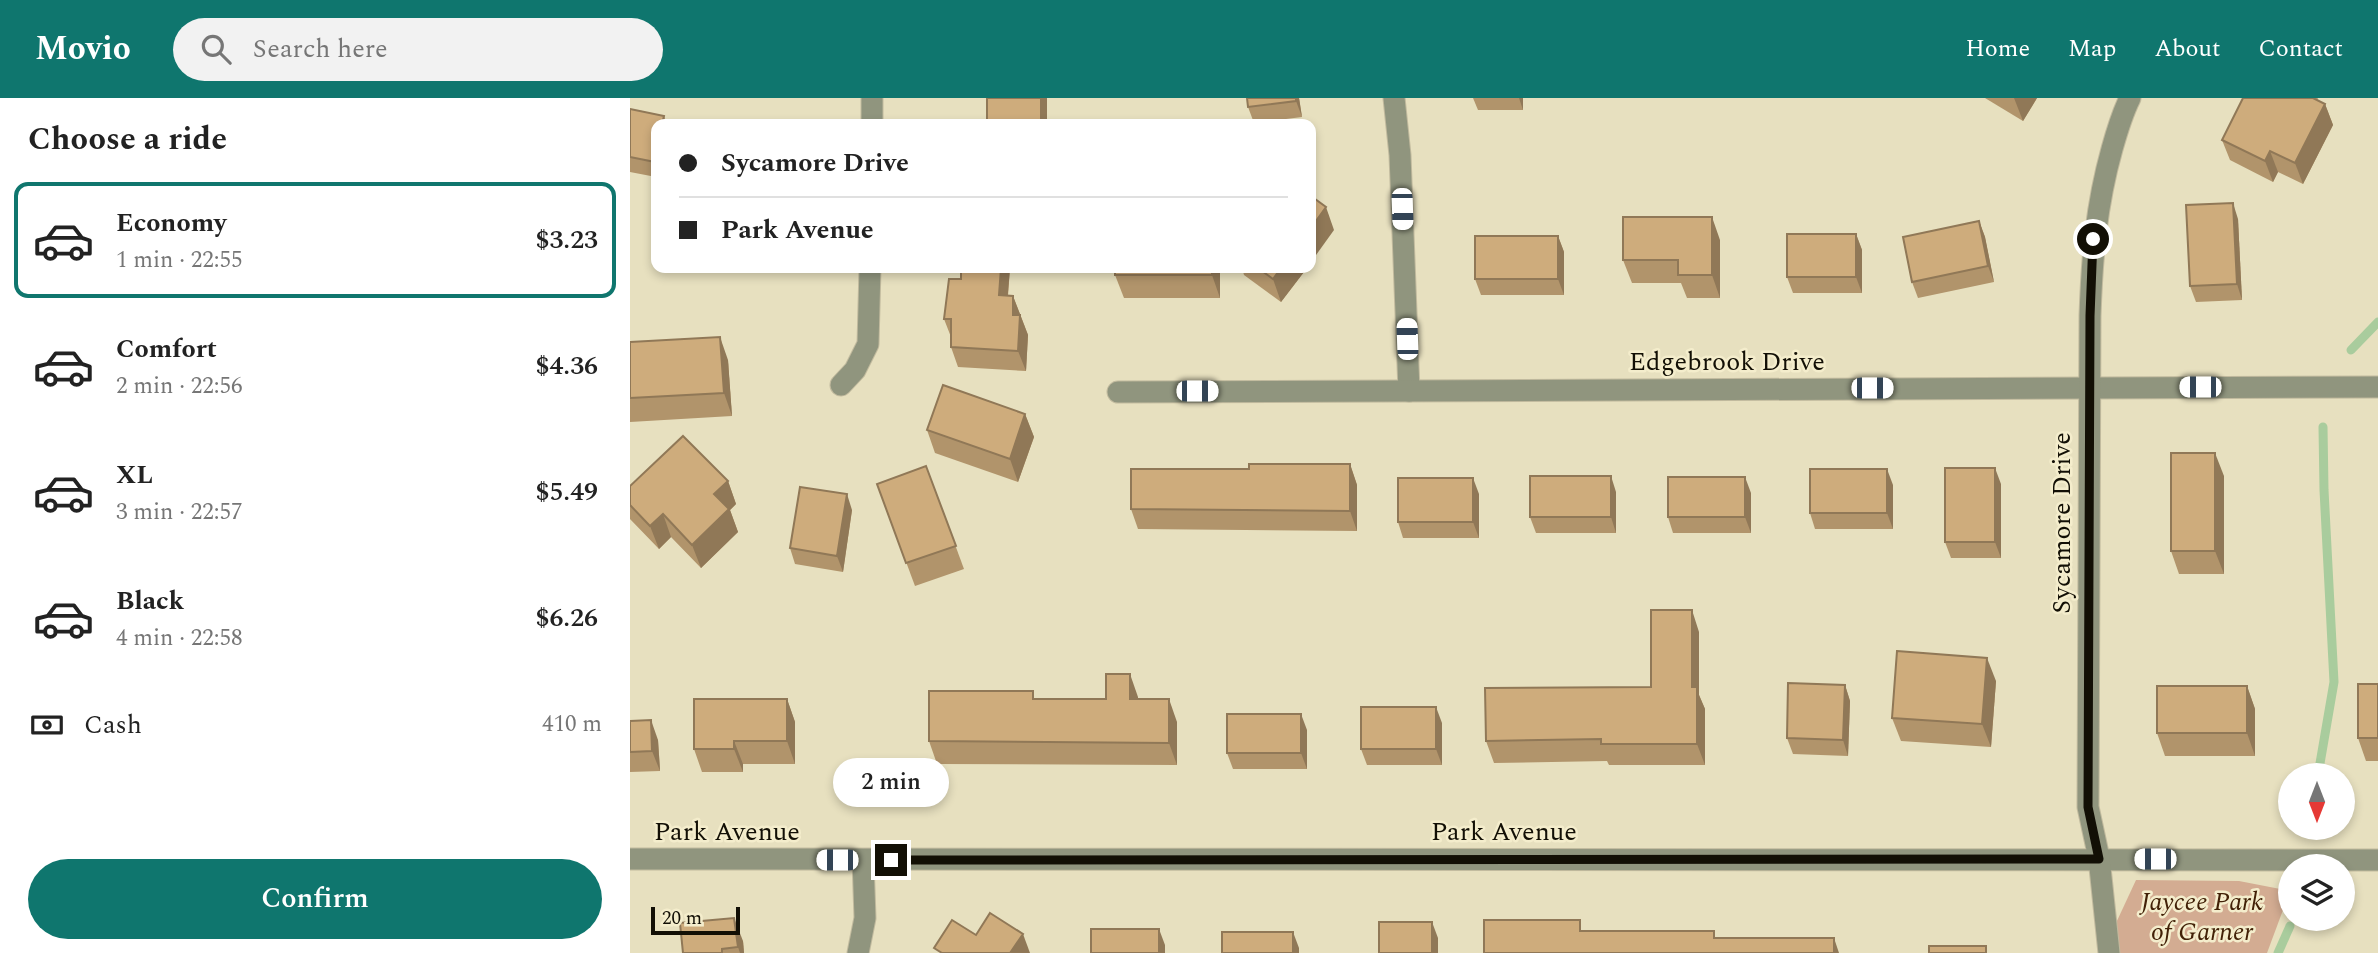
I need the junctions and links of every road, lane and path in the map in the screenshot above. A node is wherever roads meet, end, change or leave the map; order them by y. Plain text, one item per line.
1 (872, 98) edge
2 (1394, 98) edge
3 (2130, 98) edge
4 (872, 119) edge
5 (870, 273) edge
6 (841, 385) dead end
7 (2090, 387) junction
8 (2378, 387) edge
9 (1409, 391) junction
10 (1118, 392) dead end
11 (630, 859) edge
12 (2099, 859) junction
13 (863, 860) junction
14 (2378, 860) edge
15 (858, 953) edge
16 (2109, 953) edge

1 - 4 street
2 - 9 street
3 - 7 street, Sycamore Drive
5 - 6 street
7 - 8 street, Edgebrook Drive
7 - 9 street, Edgebrook Drive
7 - 12 street, Sycamore Drive
9 - 10 street, Edgebrook Drive
11 - 13 street, Park Avenue
12 - 13 street, Park Avenue
12 - 14 street, Park Avenue
12 - 16 street, Sycamore Drive
13 - 15 street

